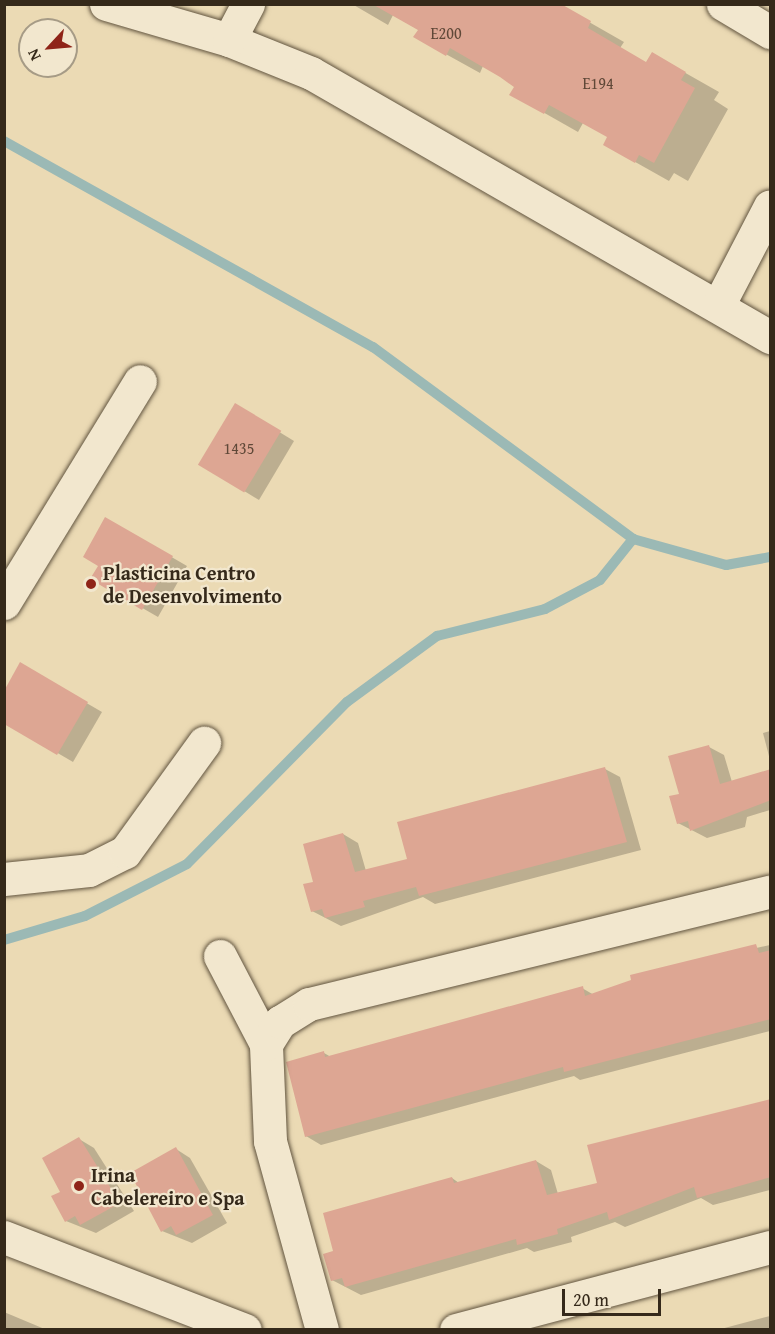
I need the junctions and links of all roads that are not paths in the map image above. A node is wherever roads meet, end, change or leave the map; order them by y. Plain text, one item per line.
1 (106, 4) edge
2 (248, 4) edge
3 (723, 4) edge
4 (771, 32) edge
5 (229, 40) junction
6 (771, 206) edge
7 (719, 304) junction
8 (771, 337) edge
9 (140, 381) dead end
10 (4, 603) edge
11 (204, 743) dead end
12 (4, 879) edge
13 (771, 892) edge
14 (220, 956) dead end
15 (266, 1044) junction
16 (4, 1237) edge
17 (771, 1247) edge
18 (245, 1329) edge
19 (322, 1329) edge
20 (456, 1329) edge

1 - 5 street
2 - 5 street
3 - 4 street
5 - 7 street
6 - 7 street
7 - 8 street
9 - 10 street
11 - 12 street
13 - 15 street
14 - 15 street
15 - 19 street
16 - 18 street
17 - 20 street

